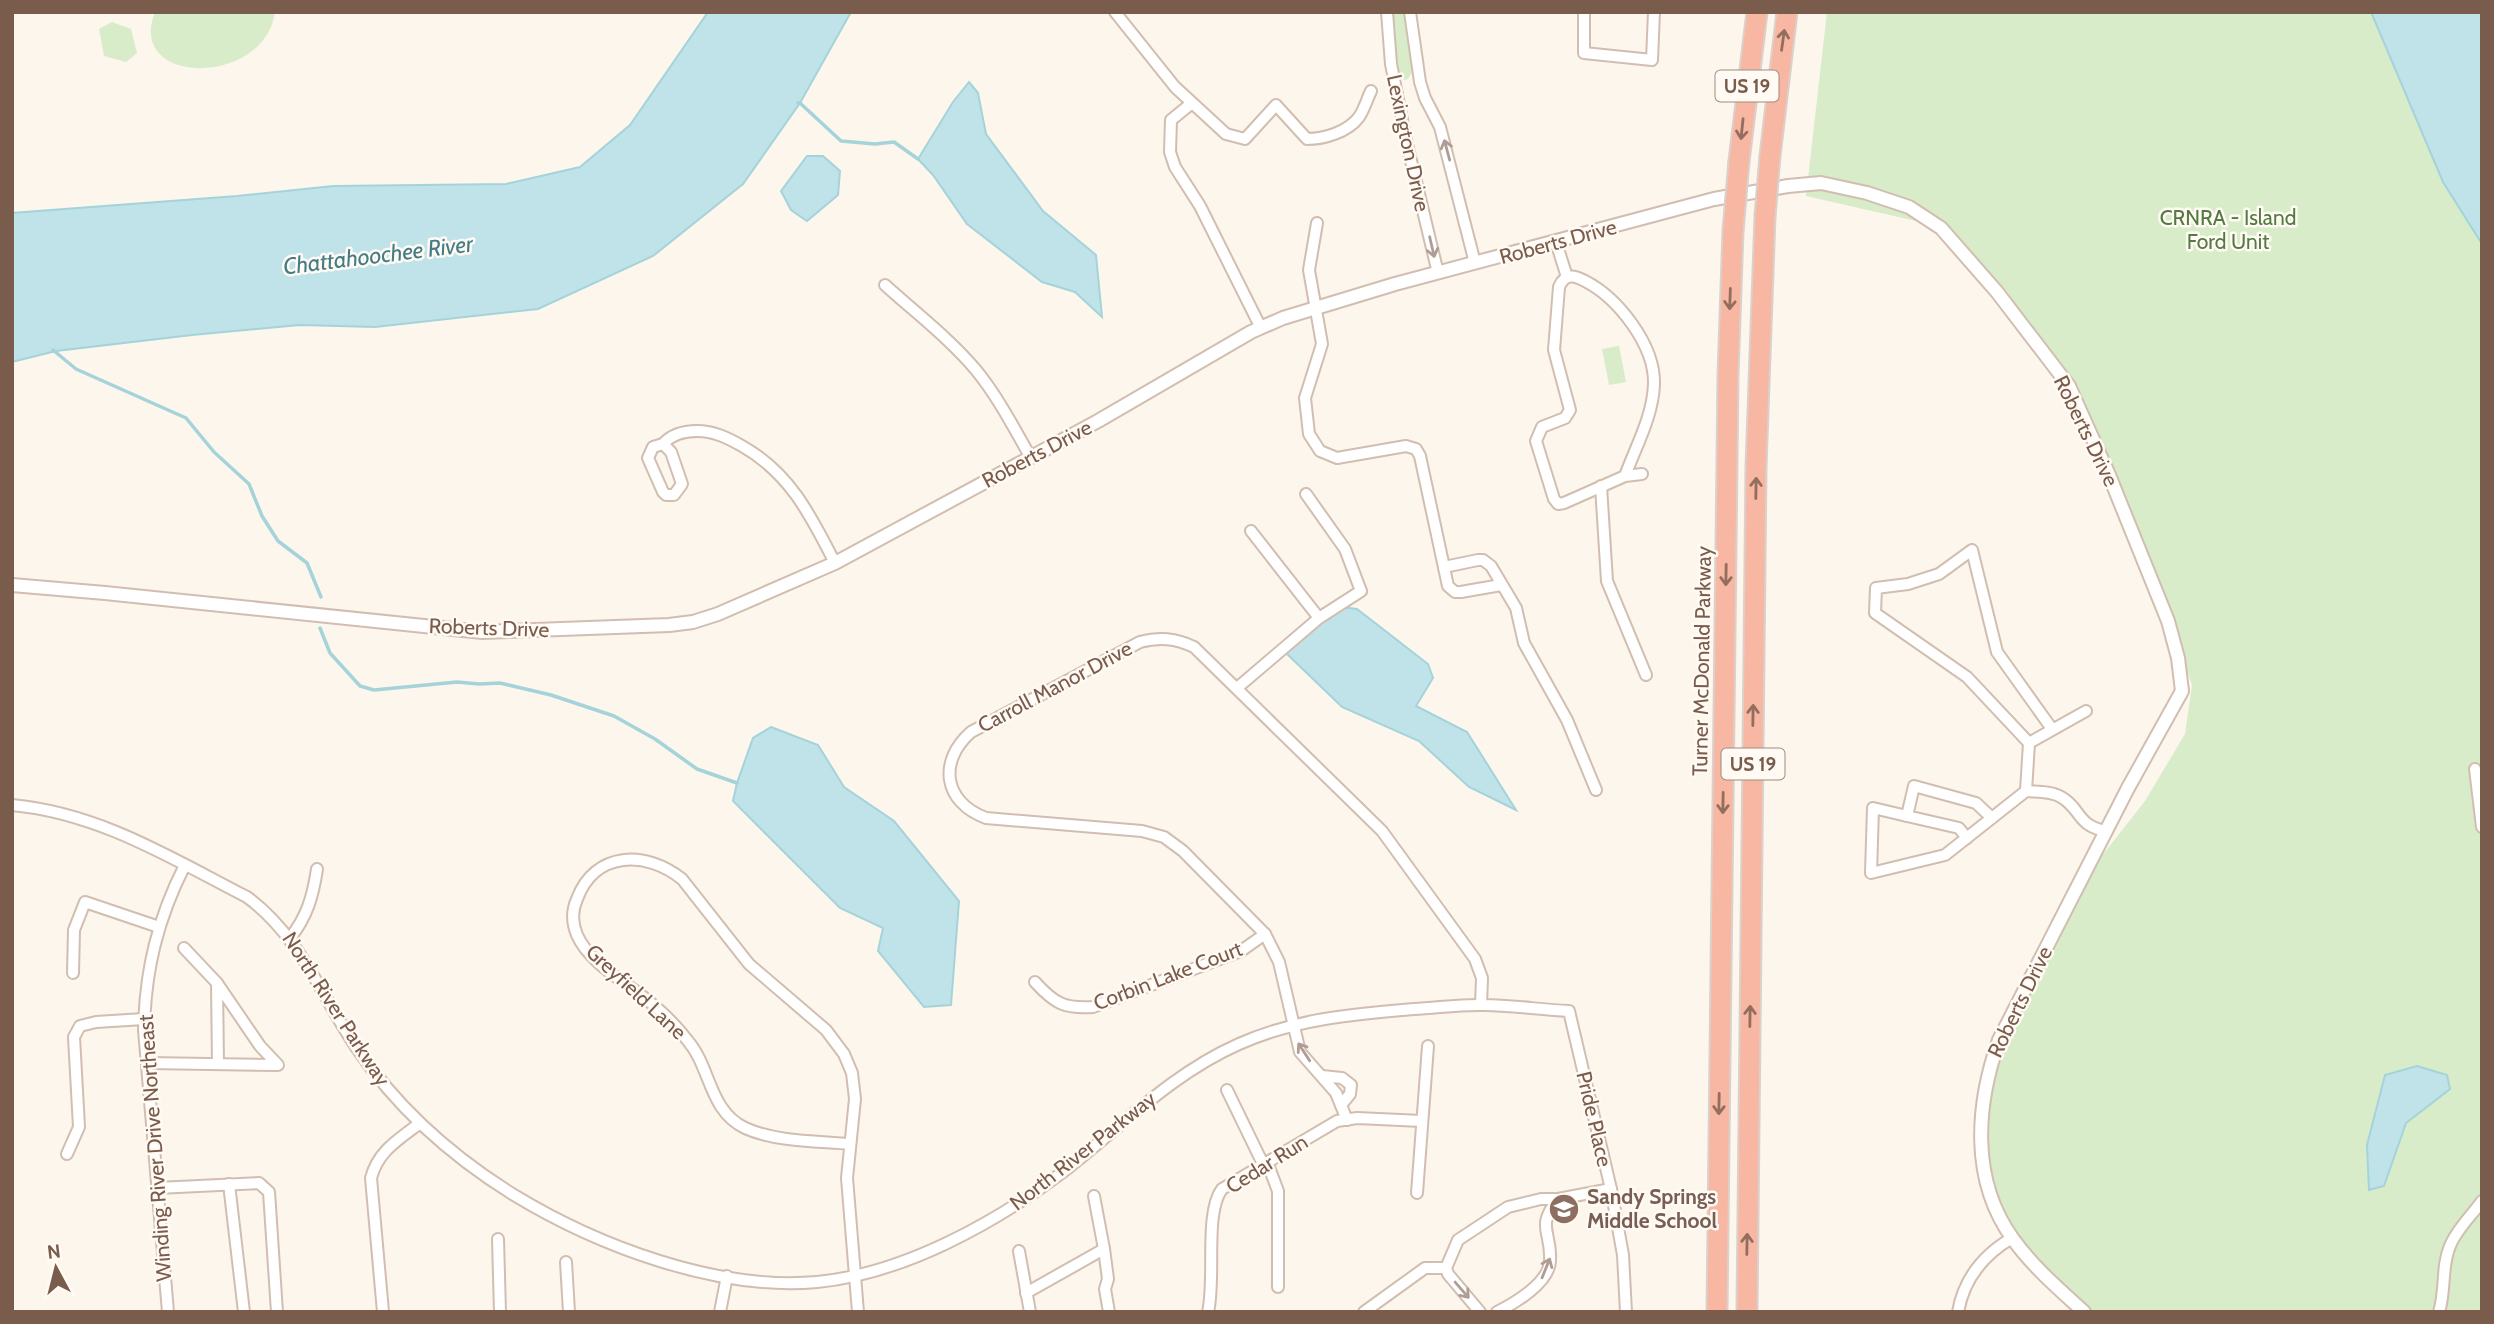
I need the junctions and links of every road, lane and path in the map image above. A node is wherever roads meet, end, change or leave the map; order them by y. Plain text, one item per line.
1 (1115, 12) edge
2 (1387, 12) edge
3 (1409, 12) edge
4 (1584, 12) edge
5 (1654, 12) edge
6 (1756, 12) edge
7 (1787, 12) edge
8 (1371, 91) dead end
9 (1192, 103) junction
10 (1317, 223) dead end
11 (1556, 242) junction
12 (1475, 263) junction
13 (1438, 273) junction
14 (1567, 277) junction
15 (886, 285) dead end
16 (1316, 307) junction
17 (1261, 328) junction
18 (663, 444) dead end
19 (1031, 457) junction
20 (1643, 474) dead end
21 (1625, 476) junction
22 (1601, 486) junction
23 (1307, 494) dead end
24 (1251, 531) dead end
25 (835, 563) junction
26 (1444, 567) junction
27 (12, 585) edge
28 (1501, 585) junction
29 (1319, 618) junction
30 (1646, 675) dead end
31 (1237, 688) junction
32 (2086, 711) dead end
33 (2052, 729) junction
34 (2029, 743) junction
35 (2475, 769) dead end
36 (1596, 790) dead end
37 (2026, 791) junction
38 (12, 805) edge
39 (1906, 816) junction
40 (1992, 818) junction
41 (2482, 827) edge
42 (2105, 831) junction
43 (1967, 838) junction
44 (185, 865) junction
45 (317, 869) dead end
46 (159, 927) junction
47 (1265, 934) junction
48 (290, 938) junction
49 (184, 948) dead end
50 (73, 973) dead end
51 (217, 982) junction
52 (1035, 982) dead end
53 (1481, 1004) junction
54 (1569, 1011) joint
55 (144, 1018) junction
56 (1292, 1025) junction
57 (1427, 1045) dead end
58 (147, 1063) junction
59 (218, 1063) junction
60 (1322, 1076) junction
61 (1227, 1090) dead end
62 (1341, 1105) junction
63 (1347, 1120) junction
64 (1422, 1121) junction
65 (420, 1123) junction
66 (850, 1144) junction
67 (67, 1154) dead end
68 (1265, 1163) junction
69 (229, 1184) junction
70 (157, 1188) junction
71 (1611, 1189) junction
72 (1417, 1192) dead end
73 (1094, 1196) dead end
74 (1558, 1199) junction
75 (2482, 1201) edge
76 (2012, 1238) junction
77 (498, 1239) dead end
78 (1104, 1249) junction
79 (1019, 1251) dead end
80 (566, 1262) dead end
81 (1446, 1268) junction
82 (727, 1276) junction
83 (853, 1276) junction
84 (1278, 1287) dead end
85 (1026, 1293) junction
86 (168, 1312) edge
87 (244, 1312) edge
88 (277, 1312) edge
89 (383, 1312) edge
90 (500, 1312) edge
91 (569, 1312) edge
92 (720, 1312) edge
93 (858, 1312) edge
94 (1030, 1312) edge
95 (1109, 1312) edge
96 (1208, 1312) edge
97 (1364, 1312) edge
98 (1480, 1312) edge
99 (1496, 1312) edge
100 (1626, 1312) edge
101 (1717, 1312) edge
102 (1747, 1312) edge
103 (1958, 1312) edge
104 (2084, 1312) edge
105 (2439, 1312) edge

1 - 9 street
2 -> 13 street, Lexington Drive
12 -> 3 street, Lexington Drive
4 - 5 street
6 -> 101 highway, Turner McDonald Parkway / US 19, bridge
102 -> 7 highway, US 19, bridge
8 - 9 street
9 - 17 street
10 - 16 street
11 - 12 street, Roberts Drive
11 - 14 street
11 - 42 street, Roberts Drive
12 - 13 street, Roberts Drive
13 - 16 street, Roberts Drive
14 - 21 street
14 - 22 street
15 - 19 street
16 - 17 street, Roberts Drive
16 - 26 street
17 - 19 street, Roberts Drive
18 - 25 street
19 - 25 street, Roberts Drive
20 - 21 street
21 - 22 street
22 - 30 street
23 - 29 street
24 - 29 street
25 - 27 street, Roberts Drive
26 - 28 street
26 - 28 street
28 - 36 street
29 - 31 street
31 - 47 street, Carroll Manor Drive
31 - 53 street, Carroll Manor Drive
32 - 33 street
33 - 34 street
33 - 34 street
34 - 37 street
35 - 41 street
37 - 40 street
37 - 42 street
38 - 44 street, North River Parkway
39 - 40 street
39 - 43 street
39 - 43 street
40 - 43 street
42 - 76 street, Roberts Drive
44 - 46 street, Winding River Drive Northeast
44 - 48 street, North River Parkway
45 - 48 street
46 - 50 street
46 - 55 street, Winding River Drive Northeast
47 - 52 street, Corbin Lake Court
47 - 56 street, Carroll Manor Drive
48 - 65 street, North River Parkway
49 - 51 street
51 - 59 street
51 - 59 street
53 - 54 street, North River Parkway
53 - 56 street, North River Parkway
54 - 71 street, Pride Place
55 - 58 street, Winding River Drive Northeast
55 - 67 street
60 -> 56 street
56 - 83 street, North River Parkway
57 - 64 street
58 - 59 street
58 - 70 street, Winding River Drive Northeast
60 - 62 street
60 - 62 street
61 - 68 street
62 - 63 street
63 - 64 street, Cedar Run
63 - 68 street, Cedar Run
64 - 72 street
65 - 82 street, North River Parkway
65 - 89 street
66 - 66 street, Greyfield Lane
66 - 83 street, Greyfield Lane
68 - 84 street
68 - 96 street, Cedar Run
69 - 70 street
69 - 87 street
69 - 88 street
70 - 86 street, Winding River Drive Northeast
71 - 74 street
71 - 100 street, Pride Place
73 - 78 street
74 - 81 street
99 -> 74 street
75 - 105 street
76 - 103 street
76 - 104 street, Roberts Drive
77 - 90 street
78 - 85 street
78 - 95 street
79 - 85 street
80 - 91 street
81 - 97 street
81 -> 98 street
82 - 83 street, North River Parkway
82 - 92 street
83 - 93 street, Greyfield Lane
85 - 94 street

